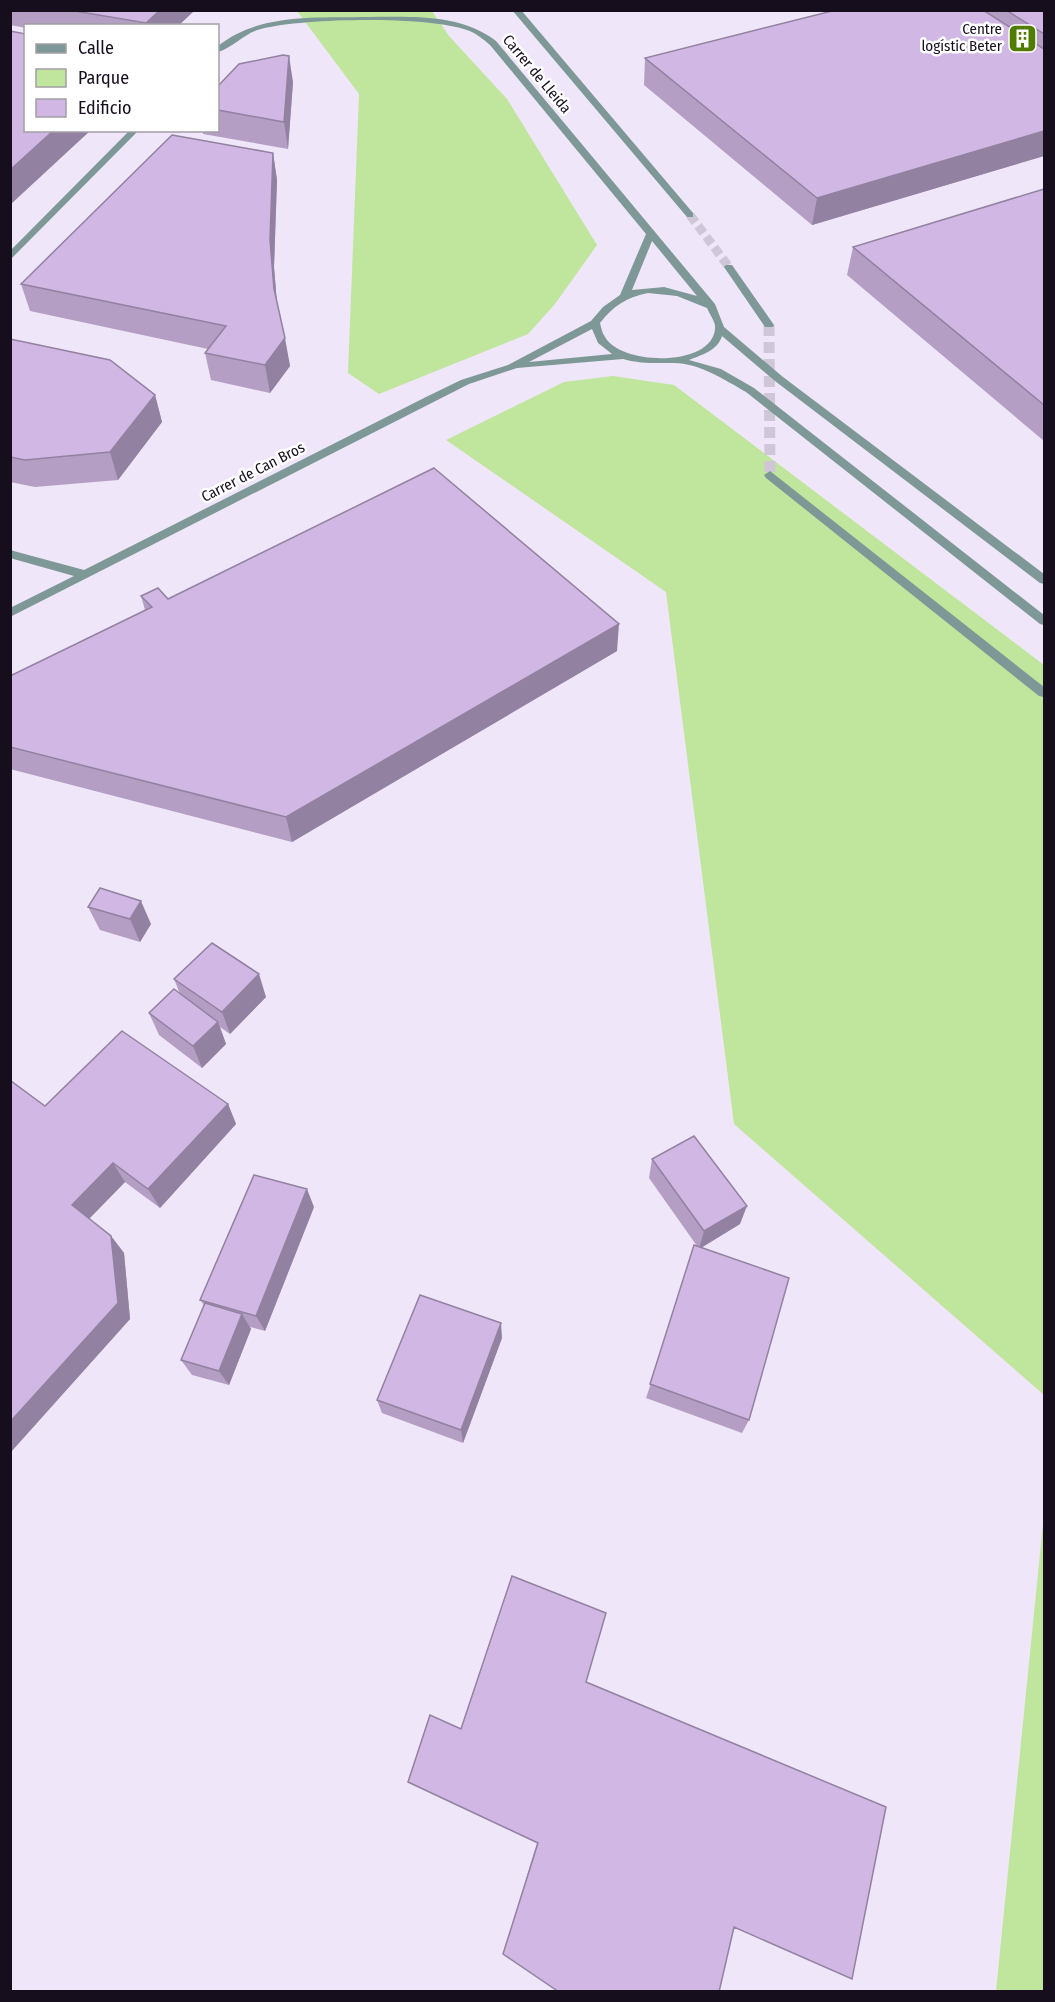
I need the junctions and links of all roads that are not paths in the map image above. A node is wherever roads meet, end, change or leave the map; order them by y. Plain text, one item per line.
1 (516, 10) edge
2 (219, 49) edge
3 (133, 132) edge
4 (690, 215) tunnel mouth
5 (651, 233) junction
6 (10, 257) edge
7 (729, 267) tunnel mouth
8 (624, 296) junction
9 (711, 306) junction
10 (595, 323) junction
11 (769, 325) tunnel mouth
12 (721, 329) junction
13 (621, 356) junction
14 (679, 362) junction
15 (512, 367) junction
16 (770, 475) dead end
17 (10, 554) edge
18 (86, 575) junction
19 (1044, 580) edge
20 (10, 613) edge
21 (1044, 621) edge
22 (1044, 693) edge

1 - 4 street
2 - 5 street, Carrer de Lleida
3 - 6 street
5 - 8 street
5 - 9 street, Carrer de Lleida
7 - 11 street
8 - 9 street
8 - 10 street
9 - 12 street
10 - 13 street
10 - 15 street, Carrer de Can Bros
12 - 14 street
12 - 19 street
13 - 14 street
13 - 15 street, Carrer de Can Bros
14 - 21 street
15 - 18 street, Carrer de Can Bros
16 - 22 street
17 - 18 street
18 - 20 street, Carrer de Can Bros

